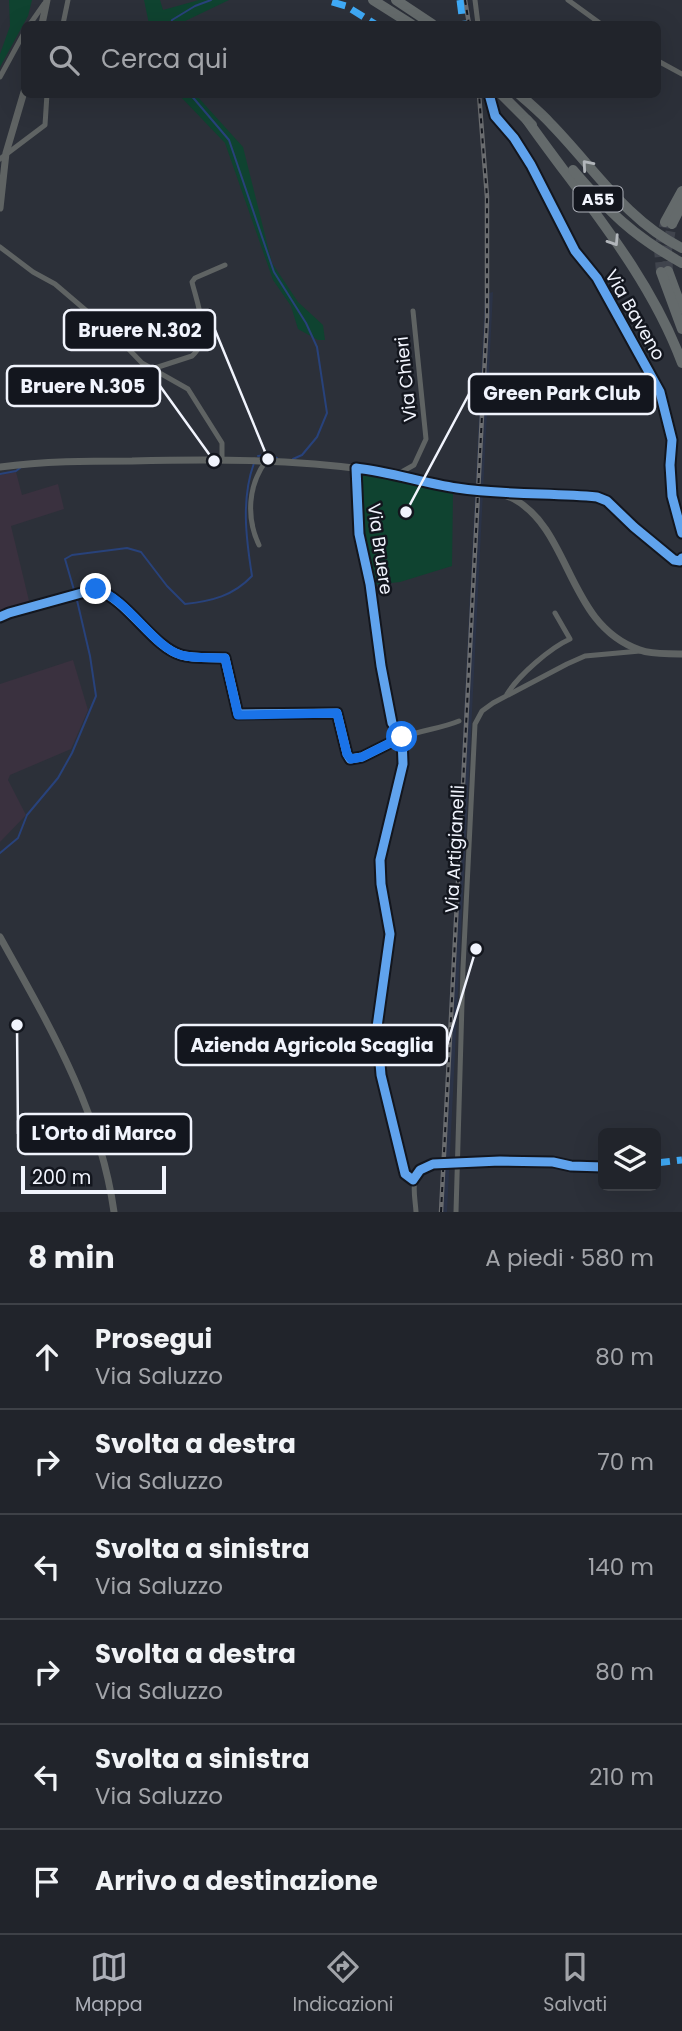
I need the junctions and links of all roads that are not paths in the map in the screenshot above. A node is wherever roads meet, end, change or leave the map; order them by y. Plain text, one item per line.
1 (68, 0) edge
2 (373, 0) edge
3 (396, 0) edge
4 (475, 0) edge
5 (568, 0) edge
6 (46, 1) edge
7 (32, 21) edge
8 (43, 21) edge
9 (64, 21) edge
10 (406, 21) edge
11 (428, 21) edge
12 (478, 21) edge
13 (597, 21) edge
14 (21, 38) edge
15 (661, 63) edge
16 (682, 74) edge
17 (0, 76) edge
18 (22, 98) edge
19 (47, 98) edge
20 (490, 98) edge
21 (523, 98) edge
22 (505, 99) edge
23 (527, 120) junction
24 (3, 156) edge
25 (682, 191) edge
26 (682, 204) edge
27 (0, 208) edge
28 (679, 245) edge
29 (0, 247) edge
30 (682, 263) edge
31 (225, 265) dead end
32 (682, 309) edge
33 (413, 312) dead end
34 (682, 329) edge
35 (682, 362) edge
36 (152, 369) junction
37 (222, 459) junction
38 (265, 461) junction
39 (0, 467) edge
40 (356, 468) junction
41 (397, 474) junction
42 (503, 494) junction
43 (682, 533) edge
44 (259, 545) dead end
45 (682, 558) edge
46 (555, 613) dead end
47 (0, 617) edge
48 (641, 650) junction
49 (682, 654) edge
50 (505, 696) junction
51 (459, 721) dead end
52 (402, 737) junction
53 (0, 937) edge
54 (457, 1164) junction
55 (571, 1166) dead end
56 (114, 1212) edge
57 (416, 1212) edge
58 (456, 1212) edge

1 - 9 street
2 - 10 highway
3 - 11 highway
4 - 12 street
5 - 13 street
6 - 7 street
6 - 8 street
14 - 17 street
15 - 16 street
18 - 24 street
19 - 24 street
20 - 43 street, Via Baveno
28 -> 21 highway, A55
22 - 23 highway, A55
23 - 30 highway, A55
23 -> 35 highway, A55
24 - 27 street
25 - 26 highway
29 - 36 street
31 - 36 street
32 - 34 highway
33 - 41 street, Via Chieri
36 - 37 street
37 - 38 street
37 - 39 street
38 - 40 street
38 - 44 street
40 - 41 street
40 - 52 street, Via Bruere
41 - 42 street
42 - 45 street
42 - 48 street
46 - 50 street
47 - 52 street
48 - 49 street
48 - 50 street, Via Artigianelli
50 - 54 street, Via Artigianelli
51 - 52 street
53 - 56 street
54 - 55 street
54 - 57 street
54 - 58 street, Via Artigianelli

